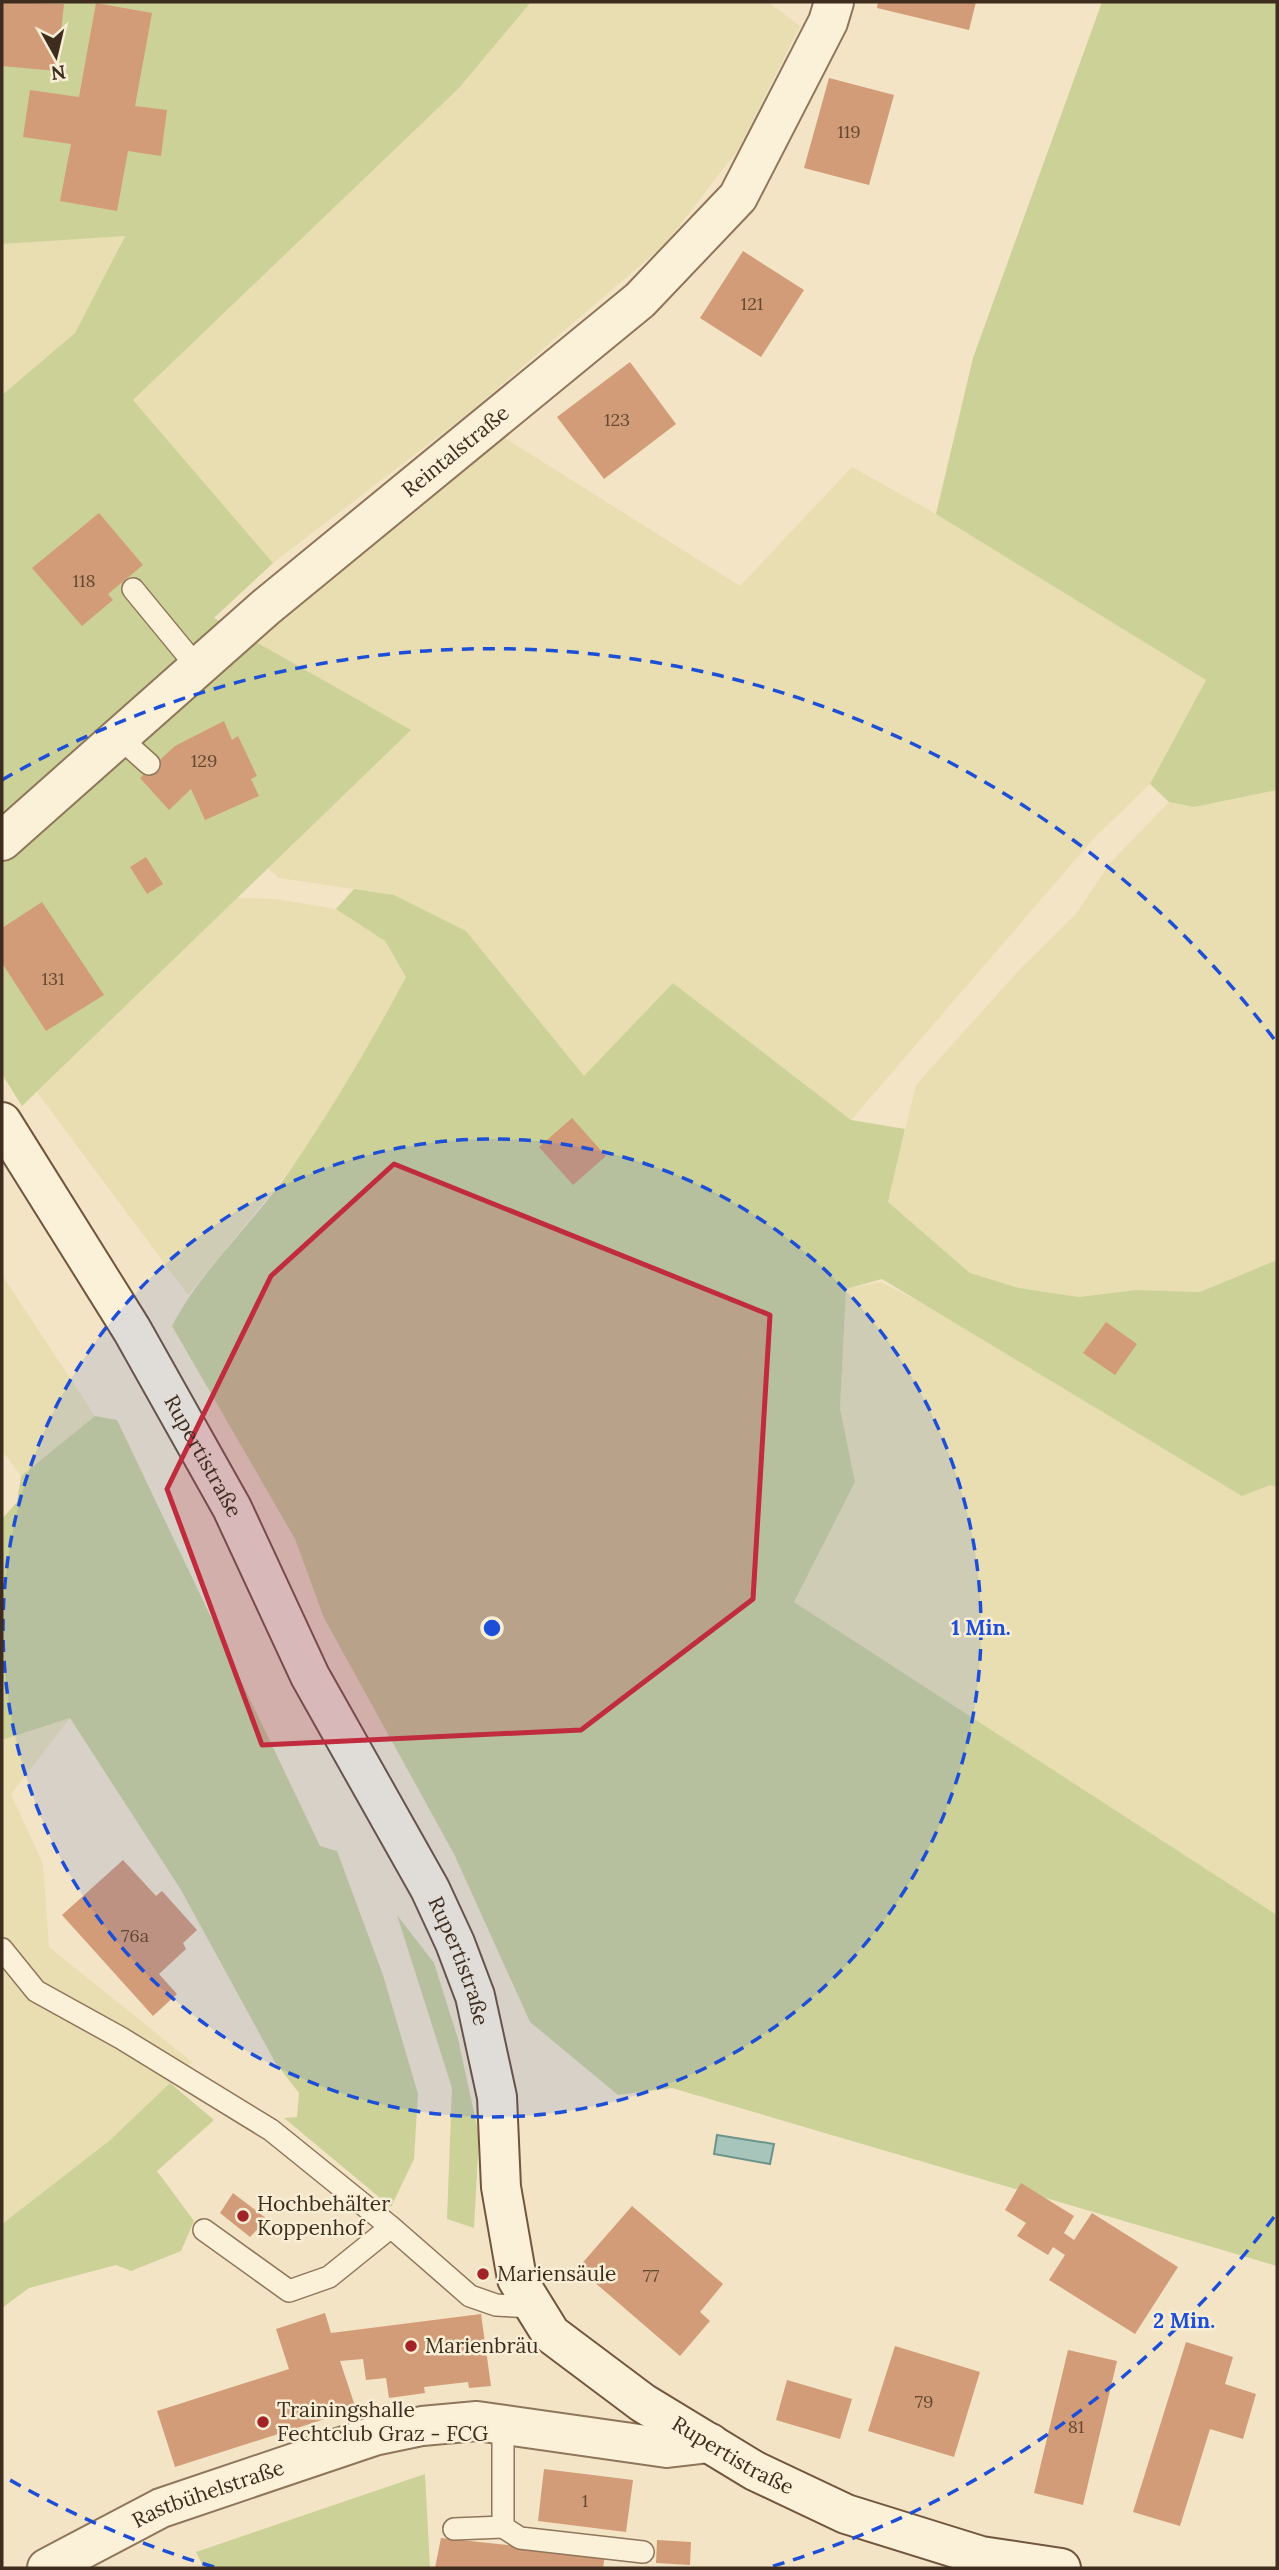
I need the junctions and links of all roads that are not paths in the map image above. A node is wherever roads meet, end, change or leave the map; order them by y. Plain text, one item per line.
1 (834, 2) edge
2 (133, 589) dead end
3 (198, 668) junction
4 (120, 738) junction
5 (149, 764) dead end
6 (2, 841) edge
7 (2, 1122) edge
8 (2, 1949) edge
9 (391, 2227) junction
10 (204, 2230) dead end
11 (531, 2307) junction
12 (508, 2424) junction
13 (710, 2443) junction
14 (503, 2527) junction
15 (454, 2529) dead end
16 (643, 2552) dead end
17 (47, 2568) edge
18 (1061, 2568) edge

1 - 3 main road, Reintalstraße
2 - 3 lane
3 - 4 main road, Reintalstraße
4 - 5 lane
4 - 6 main road, Reintalstraße
7 - 11 main road, Rupertistraße
8 - 9 lane
9 - 10 lane
9 - 11 lane
11 - 13 main road, Rupertistraße
12 - 13 main road, Rastbühelstraße
12 - 14 lane
12 - 17 main road, Rastbühelstraße
13 - 18 main road, Rupertistraße
14 - 15 lane
14 - 16 lane

